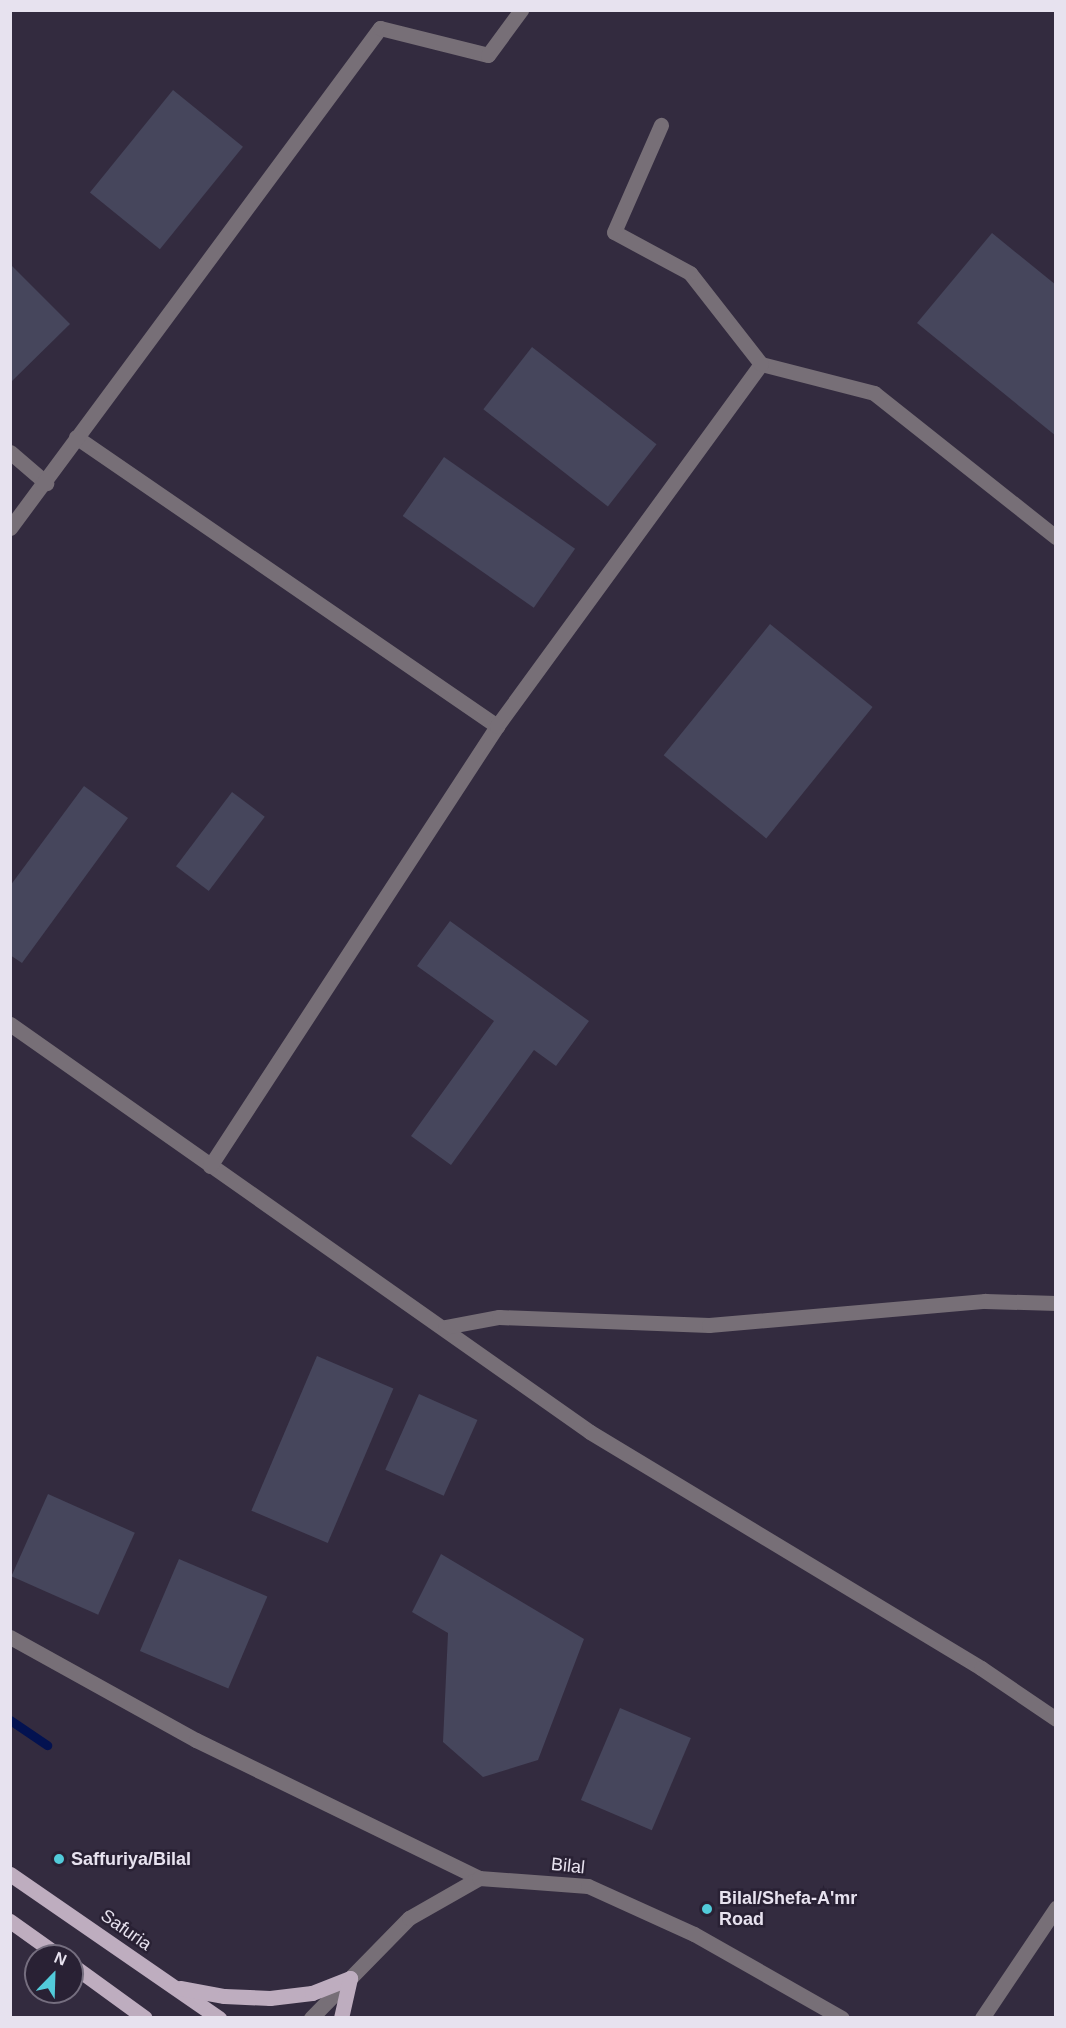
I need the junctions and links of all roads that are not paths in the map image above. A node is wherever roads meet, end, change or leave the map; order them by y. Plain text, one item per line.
1 (521, 10) edge
2 (661, 125) dead end
3 (761, 364) junction
4 (76, 436) junction
5 (10, 452) edge
6 (46, 483) junction
7 (10, 528) edge
8 (1056, 537) edge
9 (497, 726) junction
10 (10, 1024) edge
11 (210, 1166) junction
12 (1056, 1303) edge
13 (445, 1327) junction
14 (10, 1637) edge
15 (1056, 1719) edge
16 (10, 1874) edge
17 (479, 1878) junction
18 (1056, 1908) edge
19 (10, 1921) edge
20 (42, 1944) edge
21 (84, 1974) edge
22 (350, 1978) junction
23 (174, 1987) junction
24 (145, 2018) edge
25 (219, 2018) edge
26 (310, 2018) edge
27 (341, 2018) edge
28 (842, 2018) edge
29 (982, 2018) edge

1 - 4 street
2 - 3 street
3 - 8 street
3 - 9 street
4 - 6 street
4 - 9 street
5 - 6 street
6 - 7 street
9 - 11 street
10 - 11 street
11 - 13 street
12 - 13 street
13 - 15 street
14 - 17 street
16 - 23 main road, Safuria
17 - 22 street
17 - 28 street, Bilal
18 - 29 street
19 - 20 main road
21 - 24 main road
22 - 23 main road
22 - 26 street
22 - 27 main road
23 - 25 main road, Safuria

